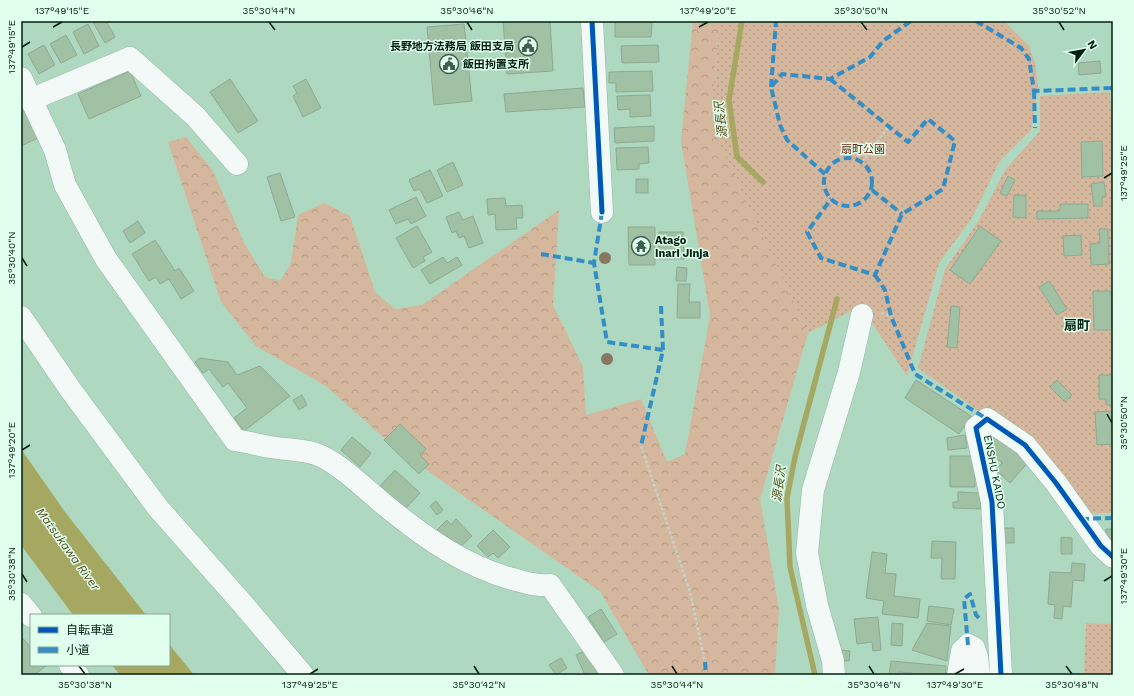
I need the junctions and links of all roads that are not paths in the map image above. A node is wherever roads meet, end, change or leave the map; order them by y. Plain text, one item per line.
1 (592, 21) edge
2 (21, 78) edge
3 (30, 100) junction
4 (238, 164) dead end
5 (602, 212) dead end
6 (862, 315) dead end
7 (21, 317) edge
8 (1113, 557) edge
9 (21, 604) edge
10 (30, 615) edge
11 (71, 666) edge
12 (78, 675) edge
13 (303, 675) edge
14 (613, 675) edge
15 (834, 675) edge
16 (958, 675) edge
17 (979, 675) edge
18 (1001, 675) edge

1 - 5 street
2 - 3 street
3 - 4 street
3 - 14 street
6 - 15 street
7 - 13 street
8 - 18 street, ENSHU KAIDO
9 - 10 street
11 - 12 street
16 - 17 street

